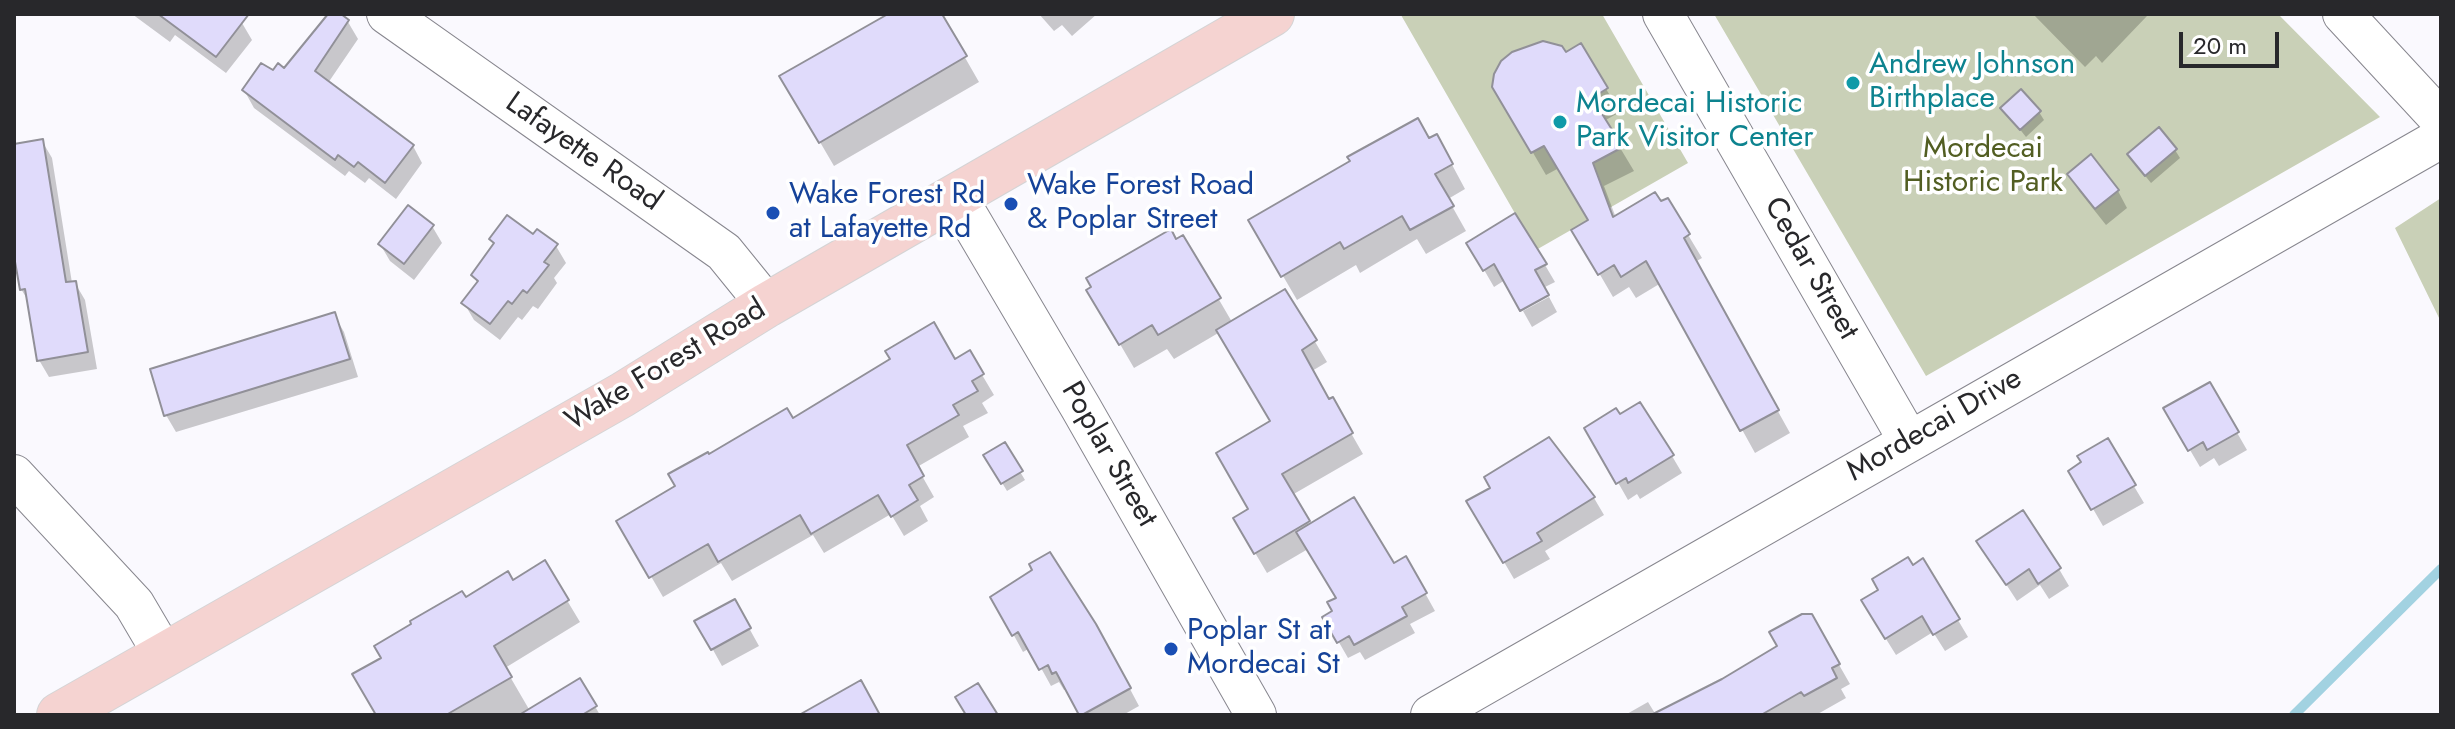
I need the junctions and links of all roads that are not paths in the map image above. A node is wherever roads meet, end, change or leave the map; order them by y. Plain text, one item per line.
1 (387, 14) edge
2 (1272, 14) edge
3 (1663, 14) edge
4 (2343, 14) edge
5 (2441, 120) edge
6 (2441, 138) edge
7 (956, 196) junction
8 (767, 305) junction
9 (1909, 441) junction
10 (14, 475) edge
11 (164, 655) junction
12 (59, 715) edge
13 (1256, 715) edge
14 (1431, 715) edge

1 - 8 street, Lafayette Road
2 - 7 main road, Wake Forest Road
3 - 9 street, Cedar Street
4 - 5 street
6 - 9 street, Mordecai Drive
7 - 8 main road, Wake Forest Road
7 - 13 street, Poplar Street
8 - 11 main road, Wake Forest Road
9 - 14 street, Mordecai Drive
10 - 11 street
11 - 12 main road, Wake Forest Road

